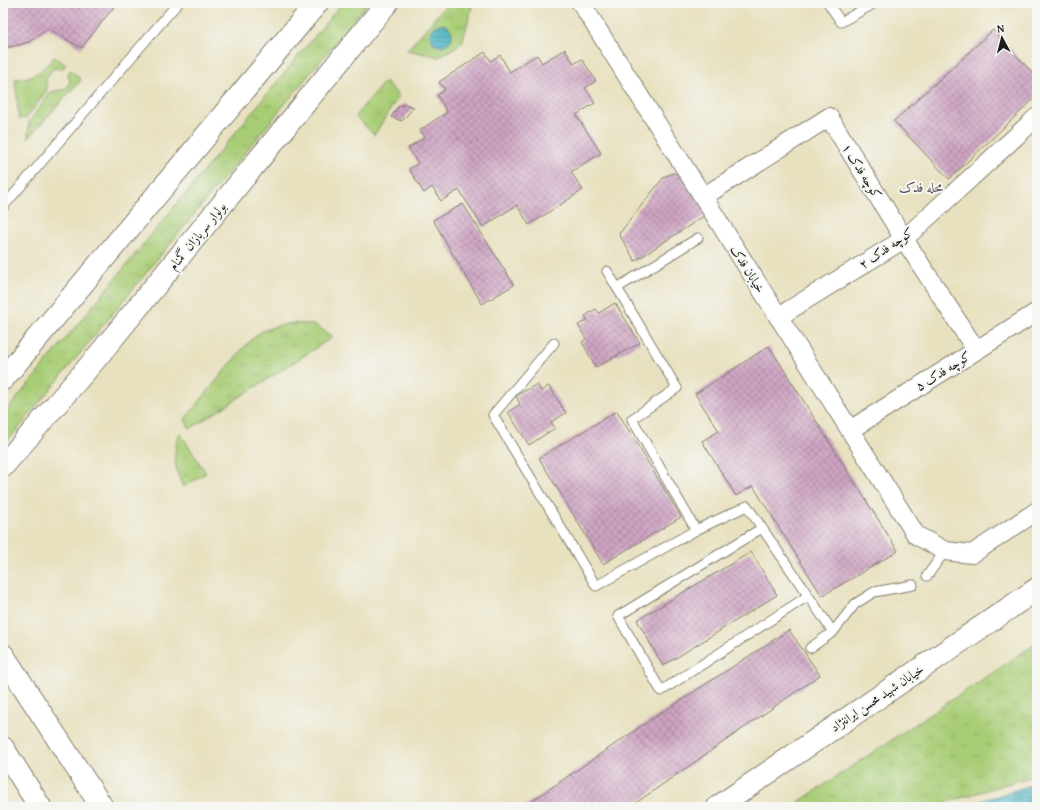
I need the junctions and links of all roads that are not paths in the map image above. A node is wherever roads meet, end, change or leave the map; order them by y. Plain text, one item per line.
1 (178, 3) edge
2 (317, 3) edge
3 (387, 3) edge
4 (581, 3) edge
5 (828, 3) edge
6 (874, 3) edge
7 (1037, 117) edge
8 (703, 197) junction
9 (3, 207) edge
10 (698, 238) dead end
11 (904, 239) junction
12 (607, 271) dead end
13 (617, 288) junction
14 (1037, 312) edge
15 (778, 317) junction
16 (554, 343) dead end
17 (976, 350) junction
18 (3, 379) edge
19 (850, 430) junction
20 (3, 466) edge
21 (1037, 511) edge
22 (762, 528) junction
23 (696, 530) junction
24 (945, 551) junction
25 (927, 576) dead end
26 (912, 585) dead end
27 (1037, 589) edge
28 (808, 596) junction
29 (833, 632) junction
30 (810, 648) dead end
31 (3, 655) edge
32 (3, 748) edge
33 (40, 807) edge
34 (102, 807) edge
35 (718, 807) edge

1 - 9 lane
2 - 18 main road
3 - 20 main road, بولوار سربازان گمنام
4 - 8 street, خیابان فدک
5 - 6 lane
7 - 11 street, کوچه فدک ۲
8 - 11 street, کوچه فدک ۱
8 - 15 street, خیابان فدک
10 - 13 lane
11 - 15 street, کوچه فدک ۲
11 - 17 street, کوچه فدک ۱
12 - 13 lane
13 - 23 lane
14 - 17 street, کوچه فدک ۵
15 - 19 street, خیابان فدک
16 - 23 lane
17 - 19 street, کوچه فدک ۵
19 - 24 street, خیابان فدک
21 - 24 street
22 - 23 lane
22 - 28 lane
22 - 28 lane
24 - 25 lane
26 - 29 lane
27 - 35 main road, خیابان شهید محسن ایراننژاد
28 - 29 lane
29 - 30 lane
31 - 34 main road
32 - 33 main road

